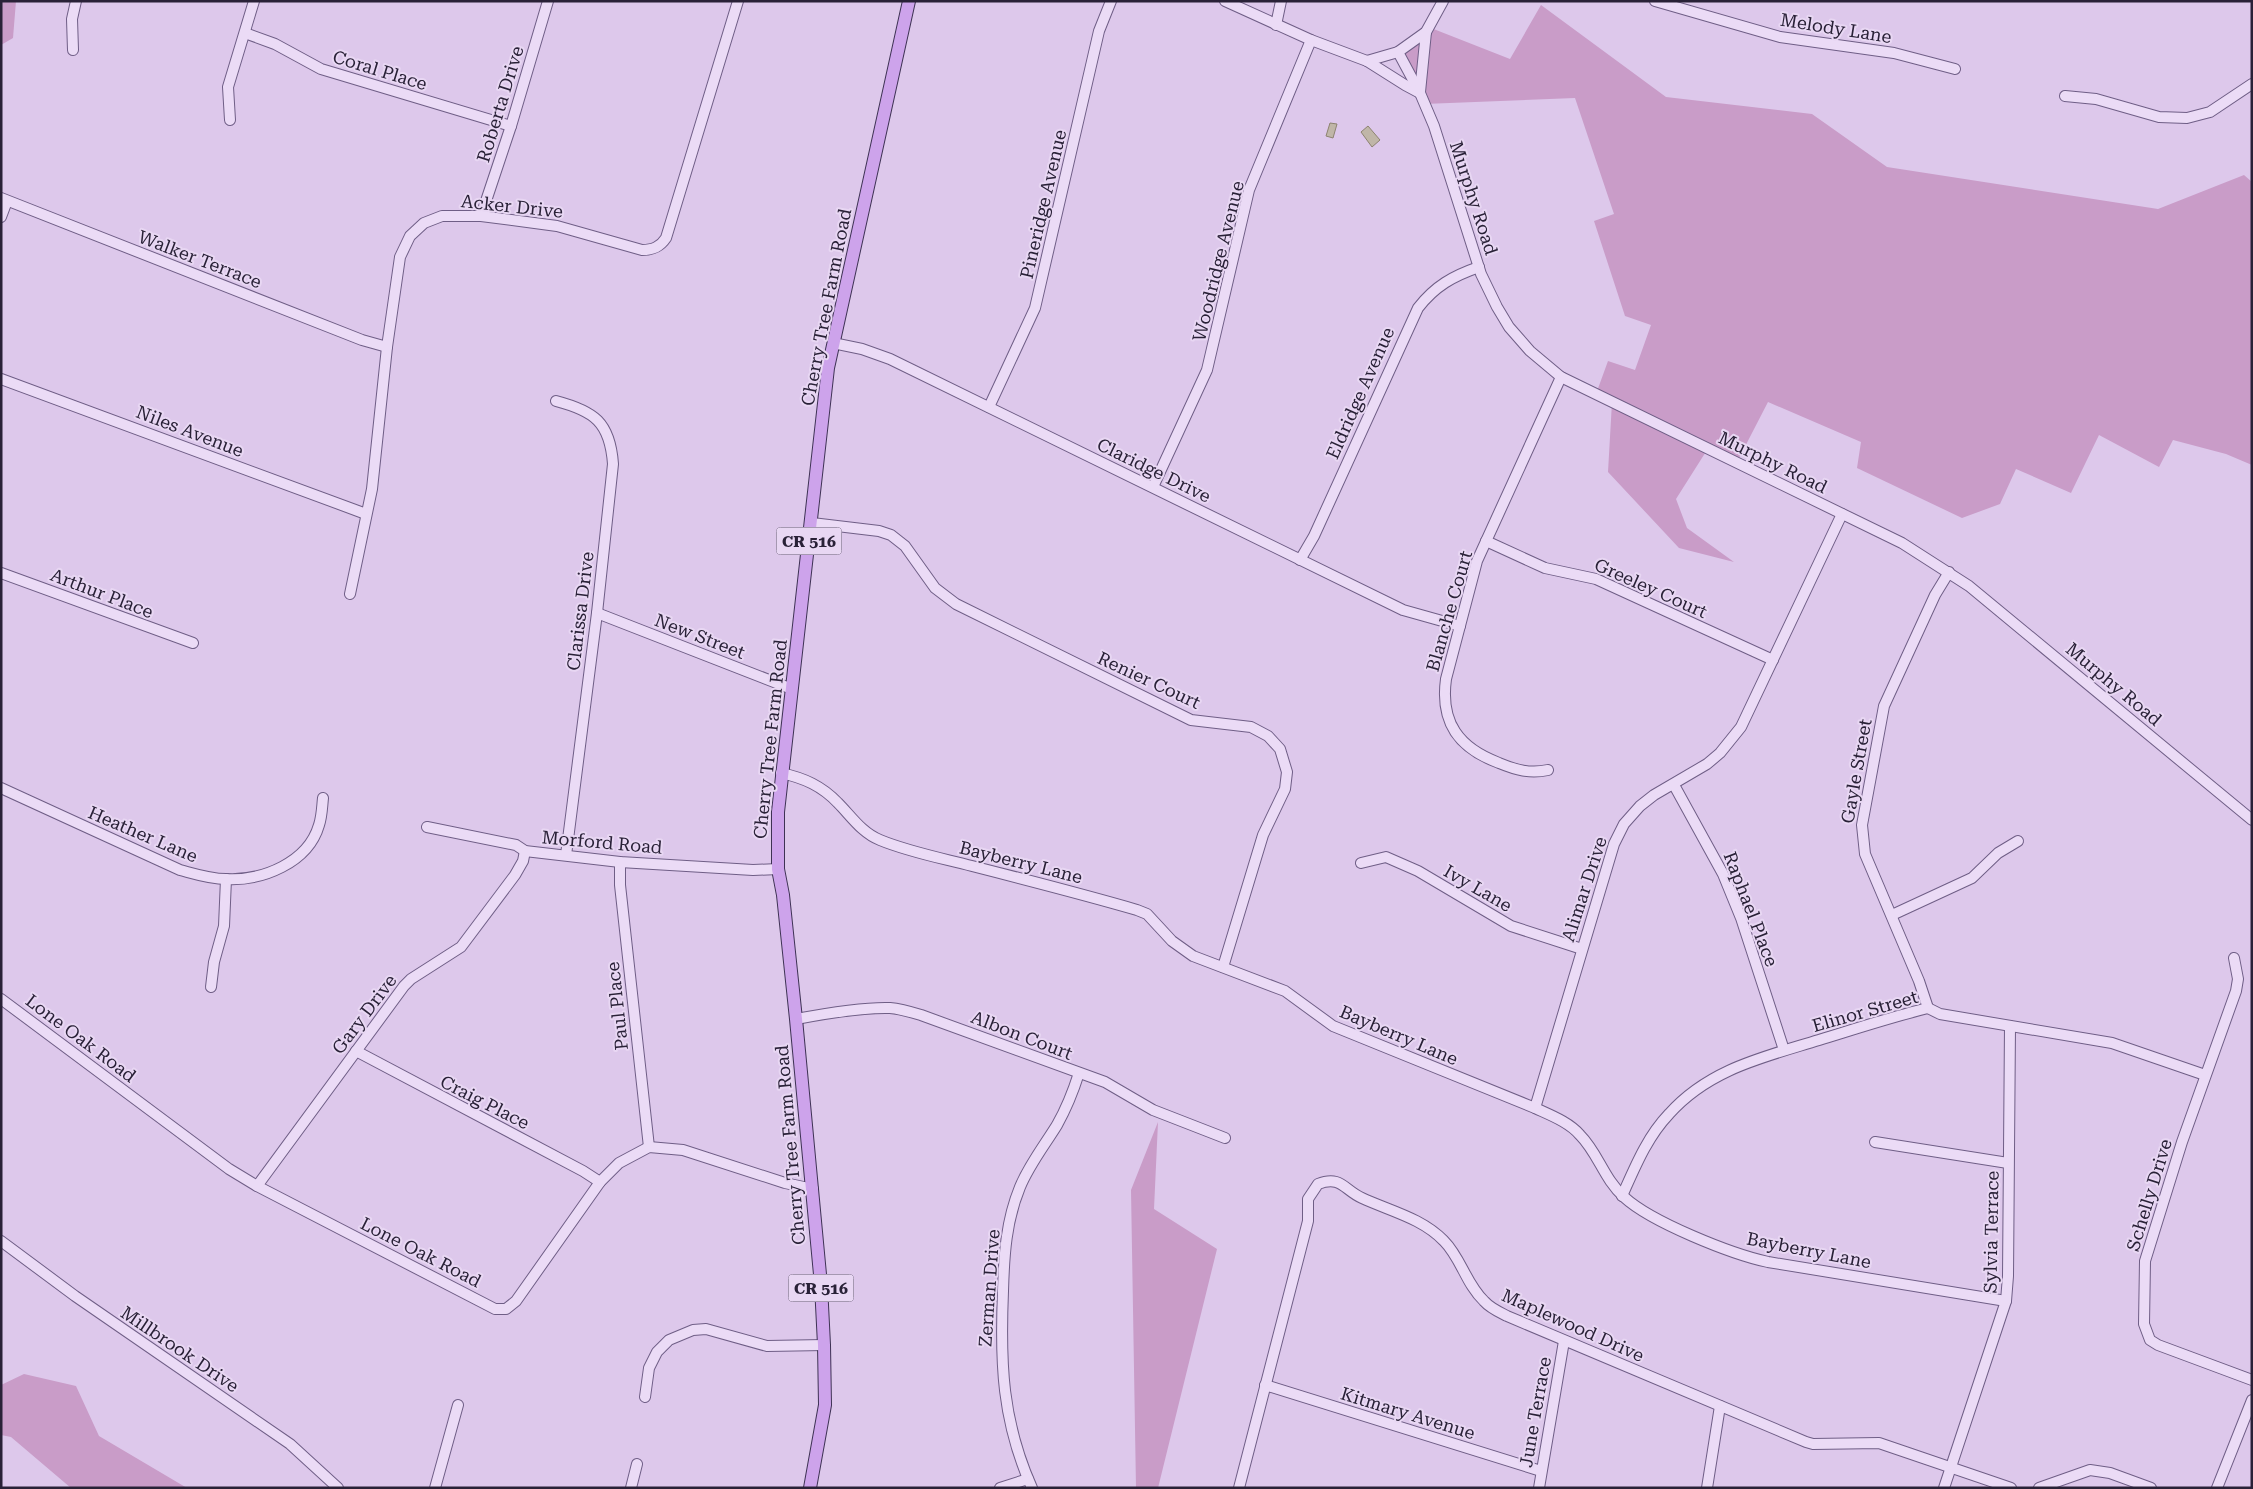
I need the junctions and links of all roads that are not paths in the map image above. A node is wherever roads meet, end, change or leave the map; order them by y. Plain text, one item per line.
1 (76, 1) edge
2 (254, 1) edge
3 (548, 1) edge
4 (738, 1) edge
5 (909, 1) edge
6 (1111, 1) edge
7 (1225, 1) edge
8 (1281, 1) edge
9 (1442, 1) edge
10 (1655, 1) edge
11 (1276, 25) junction
12 (1426, 32) junction
13 (244, 33) junction
14 (1311, 40) junction
15 (73, 50) dead end
16 (1398, 52) junction
17 (1367, 61) junction
18 (1954, 69) dead end
19 (2252, 84) edge
20 (1420, 93) junction
21 (2066, 96) dead end
22 (230, 120) dead end
23 (511, 126) junction
24 (4, 200) edge
25 (481, 216) junction
26 (1, 217) edge
27 (1479, 267) junction
28 (834, 343) junction
29 (387, 347) junction
30 (1561, 377) junction
31 (1, 379) edge
32 (556, 400) dead end
33 (989, 407) junction
34 (1153, 488) junction
35 (366, 514) junction
36 (1842, 514) junction
37 (812, 523) junction
38 (1486, 541) junction
39 (1300, 560) junction
40 (1949, 572) junction
41 (1, 573) edge
42 (350, 594) dead end
43 (597, 613) junction
44 (1460, 626) junction
45 (193, 643) dead end
46 (1773, 660) junction
47 (792, 689) junction
48 (1548, 770) dead end
49 (782, 773) junction
50 (1674, 785) junction
51 (1, 788) edge
52 (323, 798) dead end
53 (2252, 820) edge
54 (427, 826) dead end
55 (2018, 841) dead end
56 (525, 851) junction
57 (566, 855) junction
58 (620, 862) junction
59 (1361, 863) dead end
60 (778, 870) junction
61 (226, 879) junction
62 (1892, 915) junction
63 (1582, 949) junction
64 (2234, 958) dead end
65 (1223, 967) junction
66 (211, 988) dead end
67 (1, 999) edge
68 (1928, 1008) junction
69 (796, 1019) junction
70 (2010, 1026) junction
71 (1784, 1050) junction
72 (356, 1051) junction
73 (1079, 1073) junction
74 (2206, 1075) junction
75 (1535, 1108) junction
76 (1225, 1138) dead end
77 (1875, 1142) dead end
78 (649, 1147) junction
79 (2008, 1163) junction
80 (600, 1182) junction
81 (257, 1186) junction
82 (813, 1190) junction
83 (1622, 1196) junction
84 (2, 1244) edge
85 (2006, 1301) junction
86 (1564, 1341) junction
87 (824, 1345) junction
88 (2252, 1380) edge
89 (1265, 1385) junction
90 (645, 1397) dead end
91 (2252, 1400) edge
92 (458, 1405) dead end
93 (1720, 1406) junction
94 (637, 1464) dead end
95 (1951, 1467) junction
96 (1541, 1471) junction
97 (1030, 1484) edge
98 (338, 1488) edge
99 (435, 1488) edge
100 (631, 1488) edge
101 (810, 1488) edge
102 (1000, 1488) edge
103 (1239, 1488) edge
104 (1539, 1488) edge
105 (1707, 1488) edge
106 (1944, 1488) edge
107 (2011, 1488) edge
108 (2039, 1488) edge
109 (2151, 1488) edge
110 (2217, 1488) edge

1 - 15 street
2 - 13 street
3 - 23 street, Roberta Drive
4 - 25 street, Acker Drive
5 - 28 main road, Cherry Tree Farm Road / CR 516
6 - 33 street, Pineridge Avenue
7 - 11 street
8 - 11 street
9 - 12 street
10 - 18 street, Melody Lane
11 - 14 street
12 - 16 street
12 - 20 street
13 - 22 street
13 - 23 street, Coral Place
14 - 17 street
14 - 34 street, Woodridge Avenue
16 - 17 street
16 - 20 street, Murphy Road
17 - 20 street
19 - 21 street
20 - 27 street, Murphy Road
23 - 25 street, Roberta Drive
24 - 26 street
24 - 29 street, Walker Terrace
25 - 29 street, Acker Drive
27 - 30 street, Murphy Road
27 - 39 street, Eldridge Avenue
28 - 33 street, Claridge Drive
28 - 37 main road, Cherry Tree Farm Road / CR 516
29 - 35 street, Acker Drive
30 - 36 street, Murphy Road
30 - 38 street, Blanche Court
31 - 35 street, Niles Avenue
32 - 43 street, Clarissa Drive
33 - 34 street, Claridge Drive
34 - 39 street, Claridge Drive
35 - 42 street, Acker Drive
36 - 40 street, Murphy Road
36 - 46 street, Alimar Drive
37 - 47 main road, Cherry Tree Farm Road / CR 516
37 - 65 street, Renier Court
38 - 44 street, Blanche Court
38 - 46 street, Greeley Court
39 - 44 street, Claridge Drive
40 - 53 street, Murphy Road
40 - 62 street, Gayle Street
41 - 45 street, Arthur Place
43 - 47 street, New Street
43 - 57 street, Clarissa Drive
44 - 48 street, Blanche Court
46 - 50 street, Alimar Drive
47 - 49 main road, Cherry Tree Farm Road / CR 516
49 - 60 main road, Cherry Tree Farm Road / CR 516
49 - 65 street, Bayberry Lane
50 - 63 street, Alimar Drive
50 - 71 street, Raphael Place
51 - 61 street, Heather Lane
52 - 61 street, Heather Lane
54 - 56 street, Morford Road
55 - 62 street
56 - 57 street, Morford Road
56 - 72 street, Gary Drive
57 - 58 street, Morford Road
58 - 60 street, Morford Road
58 - 78 street, Paul Place
59 - 63 street, Ivy Lane
60 - 69 main road, Cherry Tree Farm Road / CR 516
61 - 66 street
62 - 68 street, Gayle Street
63 - 75 street, Alimar Drive
64 - 74 street, Schelly Drive
65 - 75 street, Bayberry Lane
67 - 81 street, Lone Oak Road
68 - 70 street, Elinor Street
68 - 71 street, Elinor Street
69 - 73 street, Albon Court
69 - 82 main road, Cherry Tree Farm Road / CR 516
70 - 74 street, Elinor Street
70 - 79 street, Sylvia Terrace
71 - 83 street, Elinor Street
72 - 80 street, Craig Place
72 - 81 street, Gary Drive
73 - 76 street, Albon Court
73 - 97 street, Zerman Drive
74 - 88 street, Schelly Drive
75 - 83 street, Bayberry Lane
77 - 79 street
78 - 80 street, Lone Oak Road
78 - 82 street
79 - 85 street, Sylvia Terrace
80 - 81 street, Lone Oak Road
82 - 87 main road, Cherry Tree Farm Road / CR 516
83 - 85 street, Bayberry Lane
84 - 98 street, Millbrook Drive
85 - 95 street, Sylvia Terrace
86 - 89 street, Maplewood Drive
86 - 93 street, Maplewood Drive
86 - 96 street, June Terrace
87 - 90 street
87 - 101 main road, Cherry Tree Farm Road / CR 516
89 - 96 street, Kitmary Avenue
89 - 103 street, Maplewood Drive
91 - 110 street
92 - 99 street
93 - 95 street, Maplewood Drive
93 - 105 street
94 - 100 street
95 - 106 street, Sylvia Terrace
95 - 107 street, Maplewood Drive
96 - 104 street, June Terrace
97 - 102 street
108 - 109 street

